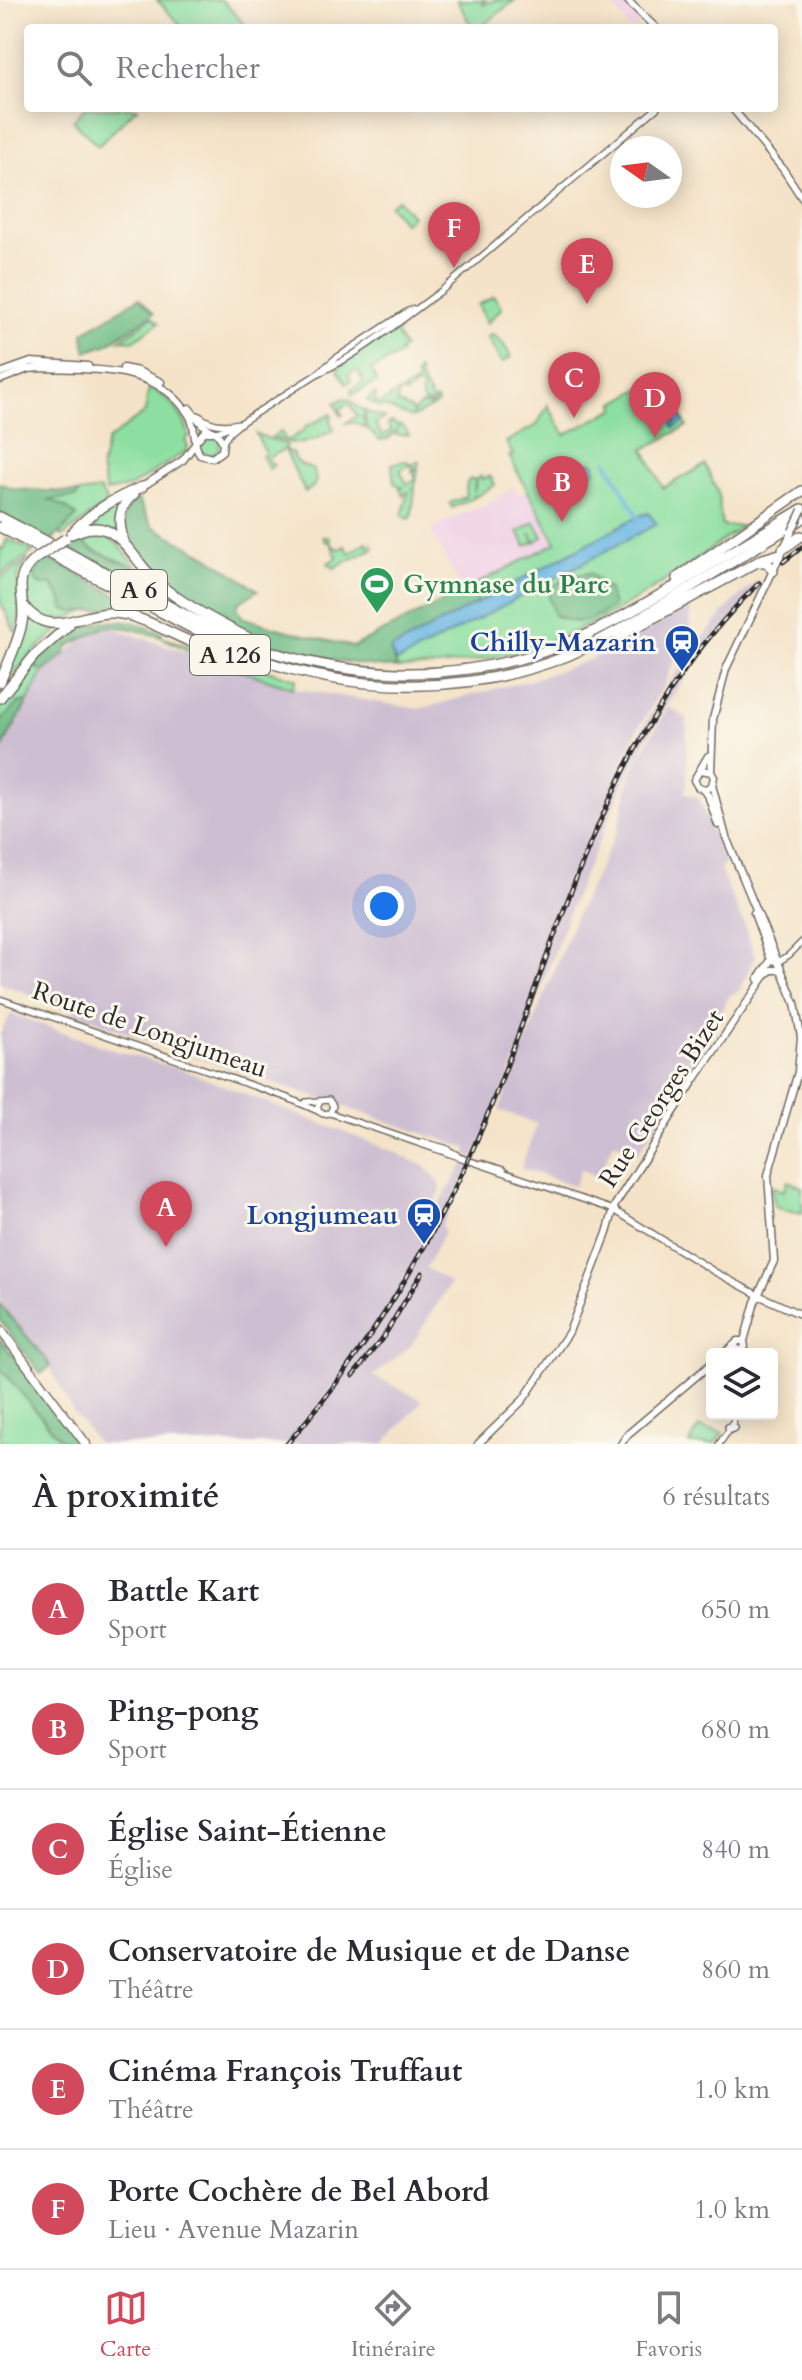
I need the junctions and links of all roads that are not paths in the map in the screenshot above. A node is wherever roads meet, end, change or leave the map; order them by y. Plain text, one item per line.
1 (627, 0) edge
2 (652, 24) edge
3 (652, 112) edge
4 (737, 112) edge
5 (738, 112) edge
6 (802, 191) edge
7 (802, 198) edge
8 (0, 373) edge
9 (0, 380) edge
10 (188, 406) junction
11 (240, 422) junction
12 (214, 432) junction
13 (196, 441) junction
14 (223, 442) junction
15 (200, 455) junction
16 (183, 460) junction
17 (142, 487) junction
18 (802, 491) edge
19 (802, 509) edge
20 (0, 517) edge
21 (802, 519) edge
22 (0, 527) edge
23 (796, 534) edge
24 (68, 537) junction
25 (125, 545) junction
26 (781, 552) junction
27 (757, 563) junction
28 (773, 571) junction
29 (647, 603) junction
30 (23, 605) junction
31 (83, 617) junction
32 (592, 644) junction
33 (282, 656) junction
34 (320, 677) junction
35 (0, 682) edge
36 (0, 698) edge
37 (710, 748) junction
38 (702, 770) junction
39 (711, 772) junction
40 (712, 785) junction
41 (702, 789) junction
42 (802, 942) edge
43 (774, 961) junction
44 (780, 970) junction
45 (0, 999) edge
46 (743, 1008) junction
47 (288, 1098) junction
48 (321, 1101) junction
49 (333, 1106) junction
50 (318, 1111) junction
51 (330, 1113) junction
52 (346, 1117) junction
53 (614, 1210) junction
54 (758, 1295) junction
55 (802, 1315) edge
56 (0, 1329) edge
57 (741, 1348) edge
58 (706, 1368) edge
59 (731, 1420) edge
60 (86, 1444) edge
61 (478, 1444) edge
62 (621, 1444) edge
63 (719, 1444) edge

1 - 2 main road
3 - 11 street
4 - 7 main road
5 - 6 main road
8 - 10 main road
9 - 13 main road
10 - 11 street
10 - 12 main road
11 - 12 street
11 - 14 street
12 - 13 main road
12 - 14 main road
13 - 15 main road
13 - 16 main road
14 - 15 main road
15 - 16 main road
16 - 17 main road
17 - 24 highway
17 - 25 highway
18 - 29 highway
19 - 23 main road, bridge
19 - 29 highway, A 6
20 - 33 highway, A 6
21 - 32 highway, A 6
22 - 34 highway, A 6
23 - 26 highway
24 - 25 highway, A 126
24 - 30 highway, bridge
25 - 33 highway, A 126
26 - 27 highway
26 - 28 main road
27 - 28 highway
27 - 32 highway
28 - 37 main road
29 - 33 highway, A 6
30 - 31 highway
30 - 35 highway
31 - 34 highway, A 126
31 - 36 highway
32 - 34 highway, A 6
37 - 38 main road
37 - 39 main road
38 - 39 main road
38 - 41 main road
39 - 40 main road
40 - 41 main road
40 - 43 main road
41 - 43 main road
42 - 43 street
43 - 44 main road
43 - 46 main road, Rue Georges Bizet
44 - 46 main road, Rue Georges Bizet
44 - 54 main road
45 - 47 street, Route de Longjumeau
46 - 53 main road, Rue Georges Bizet
47 - 48 street, Route de Longjumeau
47 - 50 street, Route de Longjumeau
48 - 49 street, Route de Longjumeau
48 - 50 street
49 - 51 street
49 - 52 street, Route de Longjumeau
50 - 51 street, Route de Longjumeau
51 - 52 street, Route de Longjumeau
52 - 53 street, Route de Longjumeau
53 - 54 street, Route de Longjumeau
53 - 61 main road, Rue Georges Bizet
54 - 55 main road
54 - 57 main road
56 - 60 highway
58 - 62 main road
59 - 63 street

